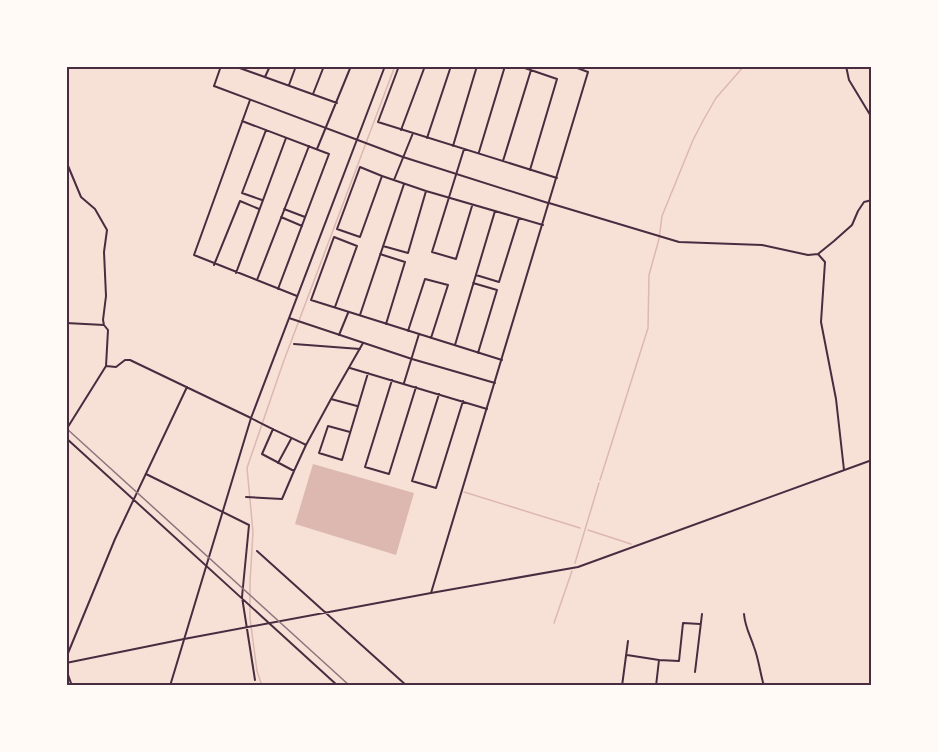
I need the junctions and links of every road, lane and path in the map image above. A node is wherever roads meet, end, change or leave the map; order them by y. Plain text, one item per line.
1 (221, 66) edge
2 (234, 66) edge
3 (248, 66) edge
4 (270, 66) edge
5 (296, 66) edge
6 (324, 66) edge
7 (351, 66) edge
8 (385, 66) edge
9 (399, 66) edge
10 (425, 66) edge
11 (451, 66) edge
12 (477, 66) edge
13 (505, 66) edge
14 (519, 66) edge
15 (572, 66) edge
16 (846, 66) edge
17 (246, 70) junction
18 (531, 70) junction
19 (265, 77) junction
20 (289, 86) junction
21 (313, 94) junction
22 (250, 99) junction
23 (337, 103) junction
24 (872, 118) edge
25 (242, 121) junction
26 (325, 128) junction
27 (266, 130) junction
28 (402, 130) junction
29 (413, 133) junction
30 (286, 137) junction
31 (428, 138) junction
32 (357, 141) junction
33 (309, 146) junction
34 (453, 146) junction
35 (317, 149) junction
36 (464, 149) junction
37 (478, 154) junction
38 (404, 157) junction
39 (66, 161) edge
40 (503, 161) junction
41 (530, 170) junction
42 (456, 175) junction
43 (382, 176) junction
44 (557, 178) junction
45 (394, 180) junction
46 (404, 184) junction
47 (426, 191) junction
48 (449, 198) junction
49 (872, 200) edge
50 (262, 201) junction
51 (549, 203) junction
52 (472, 205) junction
53 (259, 208) junction
54 (284, 210) junction
55 (495, 212) junction
56 (281, 217) junction
57 (305, 217) junction
58 (519, 218) junction
59 (543, 225) junction
60 (302, 226) junction
61 (383, 246) junction
62 (818, 254) junction
63 (380, 255) junction
64 (214, 265) junction
65 (236, 273) junction
66 (476, 275) junction
67 (257, 280) junction
68 (473, 283) junction
69 (279, 289) junction
70 (297, 296) junction
71 (335, 308) junction
72 (348, 313) junction
73 (360, 316) junction
74 (288, 318) junction
75 (66, 323) edge
76 (386, 324) junction
77 (104, 325) junction
78 (408, 331) junction
79 (419, 334) junction
80 (339, 335) junction
81 (431, 338) junction
82 (363, 343) junction
83 (294, 344) dead end
84 (455, 345) junction
85 (360, 349) junction
86 (478, 353) junction
87 (412, 359) junction
88 (502, 360) junction
89 (106, 366) junction
90 (350, 368) junction
91 (368, 373) junction
92 (392, 380) junction
93 (495, 383) junction
94 (404, 384) junction
95 (187, 387) junction
96 (416, 387) junction
97 (439, 394) junction
98 (331, 399) junction
99 (463, 401) junction
100 (358, 407) junction
101 (487, 409) junction
102 (251, 418) junction
103 (273, 429) junction
104 (66, 430) edge
105 (350, 432) junction
106 (66, 438) edge
107 (291, 438) junction
108 (306, 445) junction
109 (872, 460) edge
110 (278, 463) junction
111 (844, 470) junction
112 (294, 471) junction
113 (146, 474) junction
114 (246, 497) dead end
115 (134, 499) junction
116 (222, 511) junction
117 (257, 551) dead end
118 (206, 566) junction
119 (431, 593) junction
120 (243, 598) junction
121 (328, 613) junction
122 (702, 614) dead end
123 (744, 615) dead end
124 (270, 624) junction
125 (700, 624) junction
126 (248, 628) junction
127 (184, 639) junction
128 (628, 641) dead end
129 (627, 655) junction
130 (66, 658) edge
131 (658, 660) junction
132 (66, 663) edge
133 (66, 669) edge
134 (695, 672) dead end
135 (255, 680) dead end
136 (72, 686) edge
137 (170, 686) edge
138 (338, 686) edge
139 (408, 686) edge
140 (621, 686) edge
141 (656, 686) edge
142 (764, 686) edge

1 - 22 street
2 - 17 street
3 - 17 street
4 - 19 street
5 - 20 street
6 - 21 street
7 - 23 street
8 - 32 street
9 - 28 street
10 - 28 street
11 - 31 street
12 - 34 street
13 - 37 street
14 - 18 street
15 - 44 street
16 - 24 street
17 - 19 street
18 - 40 street
18 - 41 street
19 - 20 street
20 - 21 street
21 - 23 street
22 - 25 street
22 - 26 street
23 - 26 street
25 - 27 street
25 - 64 street
26 - 32 street
26 - 35 street
27 - 30 street
27 - 50 street
28 - 29 street
29 - 31 street
29 - 38 street
30 - 33 street
30 - 50 street
31 - 34 street
32 - 38 street
32 - 70 street
33 - 35 street
33 - 54 street
34 - 36 street
35 - 57 street
36 - 37 street
36 - 42 street
37 - 40 street
38 - 42 street
38 - 45 street
39 - 77 street
40 - 41 street
41 - 44 street
42 - 48 street
42 - 51 street
43 - 43 street
43 - 45 street
44 - 51 street
45 - 46 street
46 - 47 street
46 - 61 street
47 - 48 street
47 - 61 street
48 - 52 street
48 - 52 street
49 - 62 street
50 - 53 street
51 - 59 street
51 - 62 street
52 - 55 street
53 - 64 street
53 - 65 street
54 - 56 street
54 - 57 street
55 - 58 street
55 - 66 street
56 - 60 street
56 - 67 street
57 - 60 street
58 - 59 street
58 - 66 street
59 - 88 street
60 - 69 street
61 - 63 street
62 - 111 street
63 - 73 street
63 - 76 street
64 - 65 street
65 - 67 street
66 - 68 street
67 - 69 street
68 - 84 street
68 - 86 street
69 - 70 street
70 - 74 street
71 - 71 street
71 - 72 street
72 - 73 street
72 - 80 street
73 - 76 street
74 - 80 street
74 - 102 street
75 - 77 street
76 - 78 street
77 - 89 street
78 - 79 street
78 - 81 street
79 - 81 street
79 - 87 street
80 - 82 street
81 - 84 street
82 - 85 street
82 - 87 street
83 - 85 street
84 - 86 street
85 - 90 street
86 - 88 street
87 - 93 street
87 - 94 street
88 - 93 street
89 - 95 street
89 - 104 street
90 - 91 street
90 - 98 street
91 - 92 street
91 - 100 street
92 - 94 street
92 - 96 street
93 - 101 street
94 - 96 street
95 - 102 street
95 - 113 street
96 - 97 street
97 - 99 street
97 - 99 street
98 - 100 street
98 - 108 street
99 - 101 street
100 - 105 street
101 - 119 street
102 - 103 street
102 - 116 street
103 - 107 street
103 - 110 street
105 - 105 street
106 - 115 street
107 - 108 street
107 - 110 street
108 - 112 street
109 - 111 street
110 - 112 street
111 - 119 street
112 - 114 street
113 - 115 street
113 - 116 street
115 - 118 street
115 - 130 street
116 - 118 street
116 - 120 street
117 - 121 street
118 - 120 street
118 - 127 street
119 - 121 street
120 - 124 street
120 - 126 street
121 - 124 street
121 - 139 street
122 - 125 street
123 - 142 street
124 - 126 street
124 - 138 street
125 - 131 street
125 - 134 street
126 - 127 street
126 - 135 street
127 - 132 street
127 - 137 street
128 - 129 street
129 - 131 street
129 - 140 street
131 - 141 street
133 - 136 street

